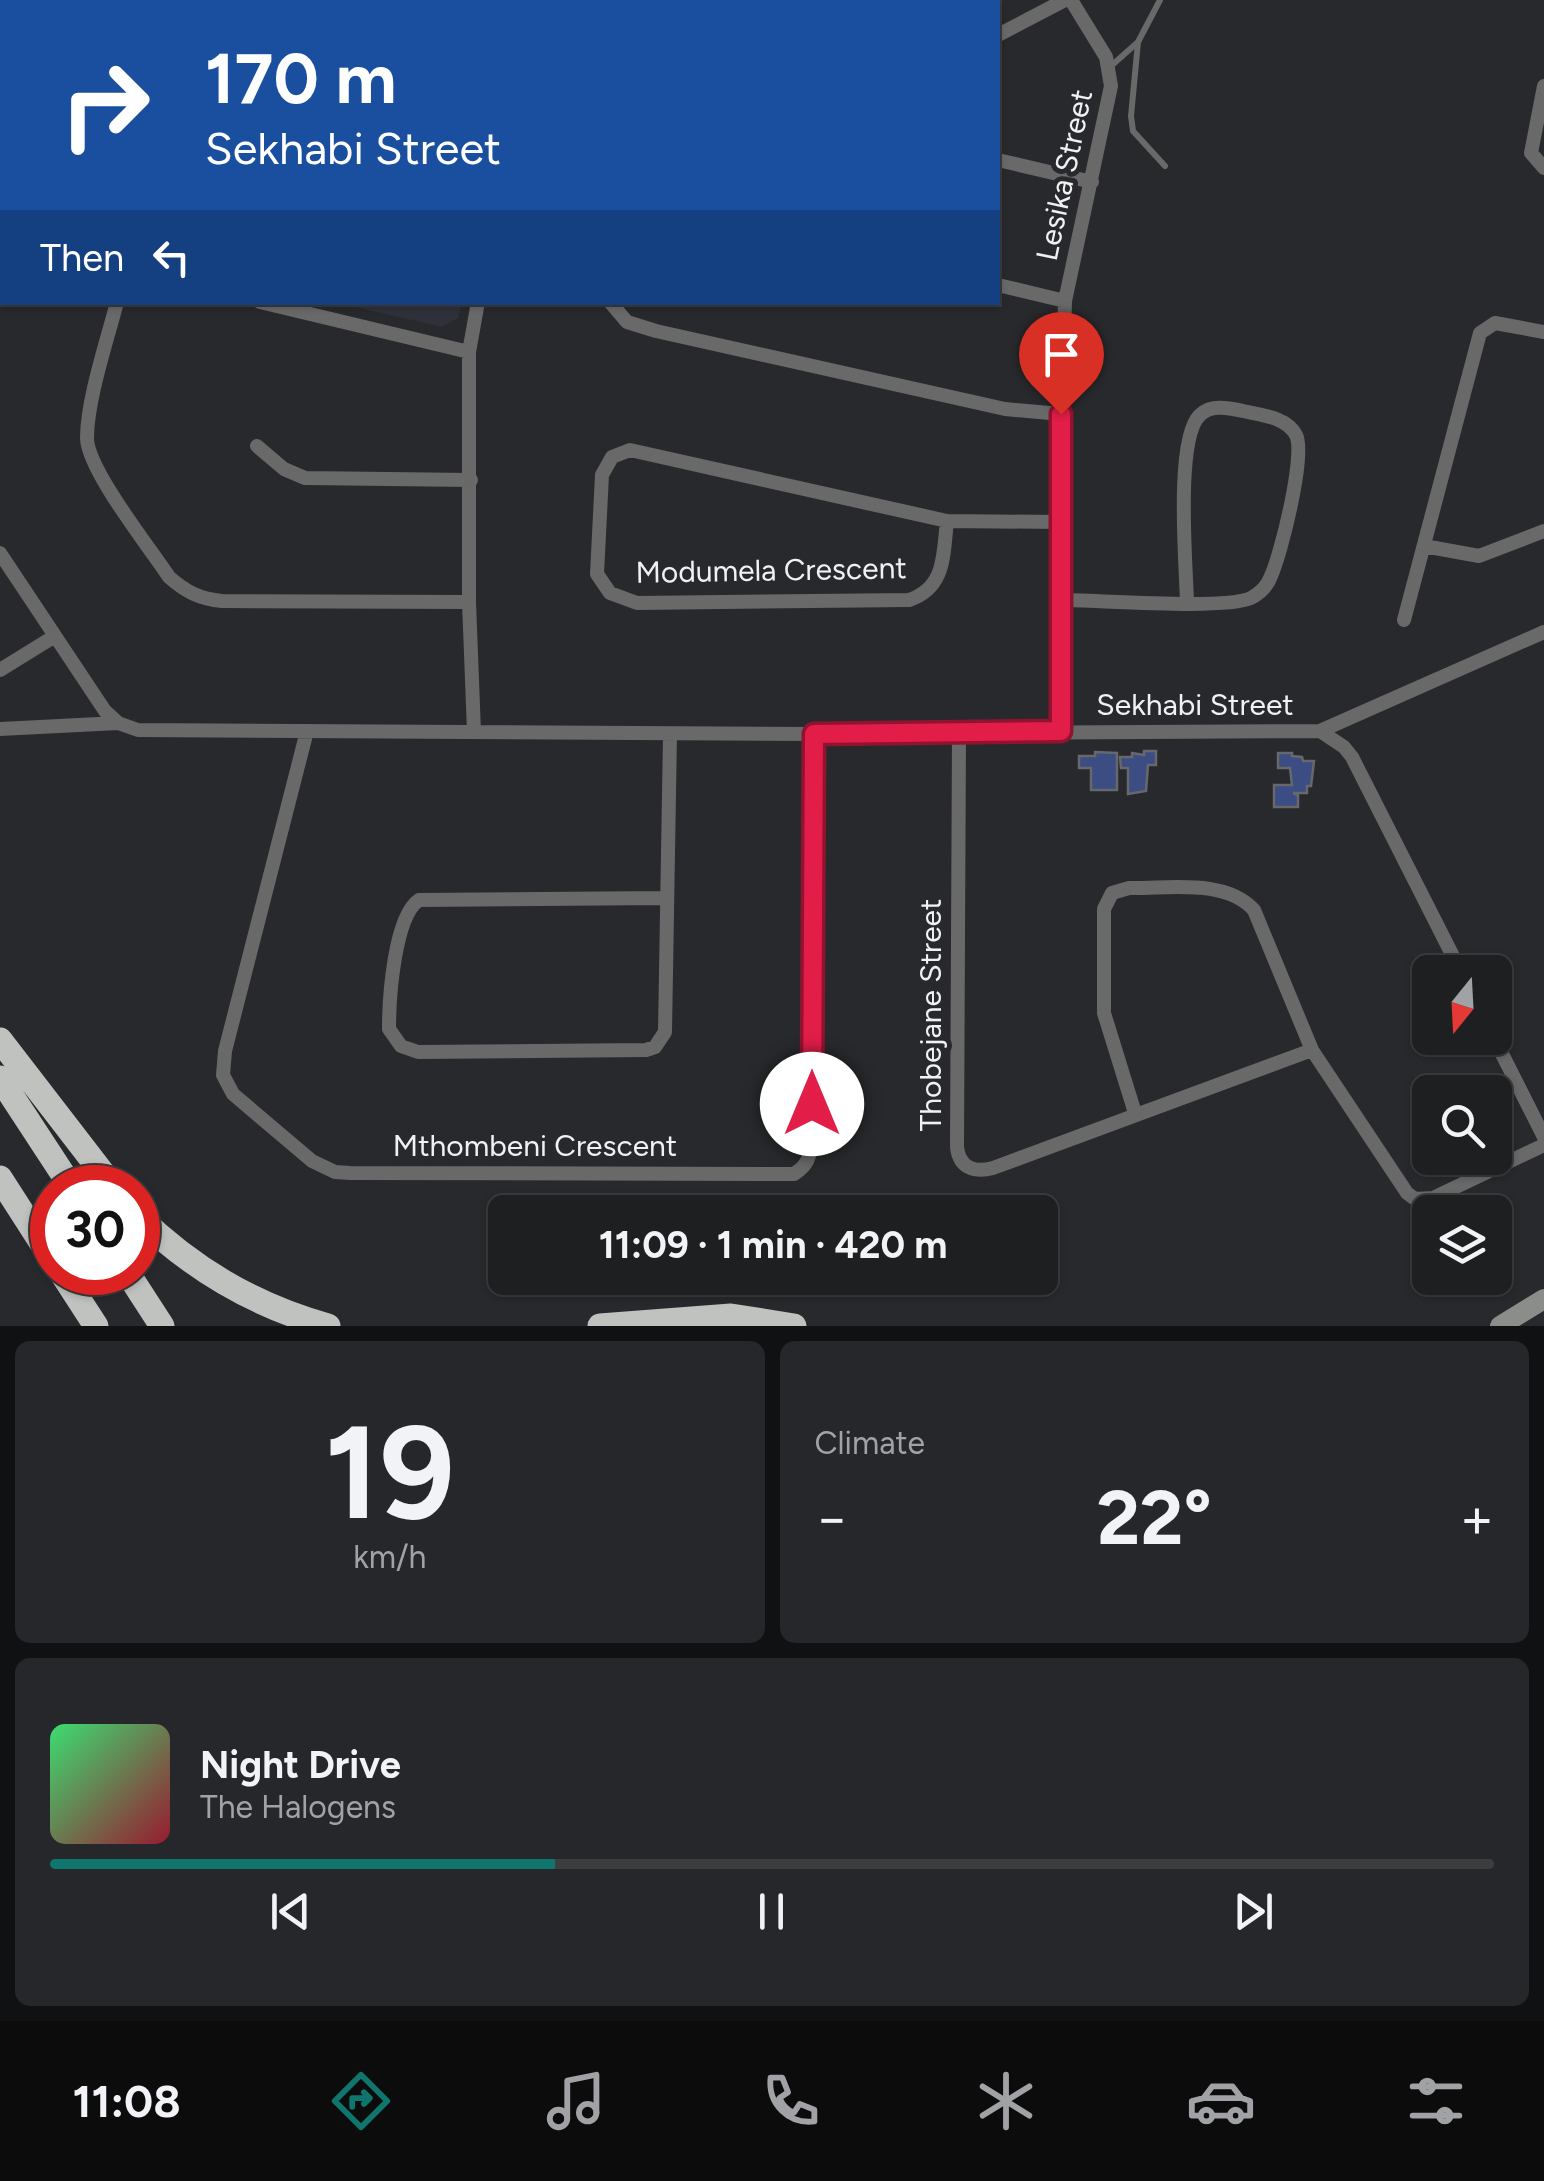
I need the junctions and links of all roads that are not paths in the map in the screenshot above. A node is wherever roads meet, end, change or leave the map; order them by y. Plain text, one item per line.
1 (1068, 0) edge
2 (1160, 0) edge
3 (1000, 34) edge
4 (1138, 42) junction
5 (1110, 67) junction
6 (1544, 86) edge
7 (1000, 160) edge
8 (1165, 166) dead end
9 (1544, 168) edge
10 (1092, 182) junction
11 (1000, 285) edge
12 (1065, 300) junction
13 (116, 305) edge
14 (273, 305) edge
15 (477, 305) edge
16 (613, 305) edge
17 (1544, 332) edge
18 (469, 352) junction
19 (1061, 414) junction
20 (257, 446) dead end
21 (471, 480) junction
22 (947, 521) junction
23 (1060, 522) junction
24 (1544, 530) edge
25 (1424, 546) junction
26 (0, 553) edge
27 (1062, 600) junction
28 (470, 602) junction
29 (1186, 602) junction
30 (1404, 620) dead end
31 (1544, 632) edge
32 (55, 636) junction
33 (0, 670) edge
34 (118, 723) junction
35 (0, 729) edge
36 (307, 731) junction
37 (1061, 731) junction
38 (1320, 731) junction
39 (474, 732) junction
40 (958, 733) junction
41 (670, 734) junction
42 (814, 734) junction
43 (665, 898) junction
44 (1452, 955) edge
45 (0, 1040) edge
46 (1312, 1050) junction
47 (1503, 1055) edge
48 (0, 1078) edge
49 (1136, 1113) junction
50 (1544, 1137) edge
51 (1544, 1144) edge
52 (57, 1165) edge
53 (96, 1165) edge
54 (0, 1178) edge
55 (30, 1225) edge
56 (160, 1237) edge
57 (76, 1295) edge
58 (142, 1295) edge
59 (1544, 1298) edge
60 (96, 1326) edge
61 (162, 1326) edge
62 (328, 1326) edge
63 (600, 1326) edge
64 (794, 1326) edge
65 (1500, 1326) edge

1 - 3 street
1 - 5 street, Lesika Street
2 - 4 lane
4 - 5 lane
4 - 8 lane
5 - 10 street, Lesika Street
6 - 9 street
7 - 10 street
10 - 12 street, Lesika Street
11 - 12 street
12 - 19 street, Lesika Street
13 - 28 street
14 - 18 street
15 - 18 street
16 - 19 street
17 - 25 street
18 - 21 street
19 - 23 street, Lesika Street
20 - 21 street
21 - 28 street
22 - 22 street, Modumela Crescent
22 - 23 street, Modumela Crescent
23 - 27 street, Lesika Street
24 - 25 street
25 - 30 street
26 - 32 street
27 - 29 street
27 - 37 street, Lesika Street
28 - 39 street
29 - 29 street
31 - 38 street
32 - 33 street
32 - 34 street
34 - 35 street, Sekhabi Street
34 - 36 street, Sekhabi Street
36 - 39 street, Sekhabi Street
36 - 42 street, Mthombeni Crescent
37 - 38 street, Sekhabi Street
37 - 40 street, Sekhabi Street
38 - 44 street, Sekhabi Street
39 - 41 street, Sekhabi Street
40 - 42 street, Sekhabi Street
40 - 49 street, Thobejane Street
41 - 42 street, Sekhabi Street
41 - 43 street
43 - 43 street
45 - 53 highway
46 - 49 street, Thobejane Street
46 - 49 street
46 - 51 street
47 - 50 street
48 - 52 highway
54 - 55 highway
56 - 62 highway
57 - 60 highway
58 - 61 highway
59 - 65 main road
63 - 64 highway

